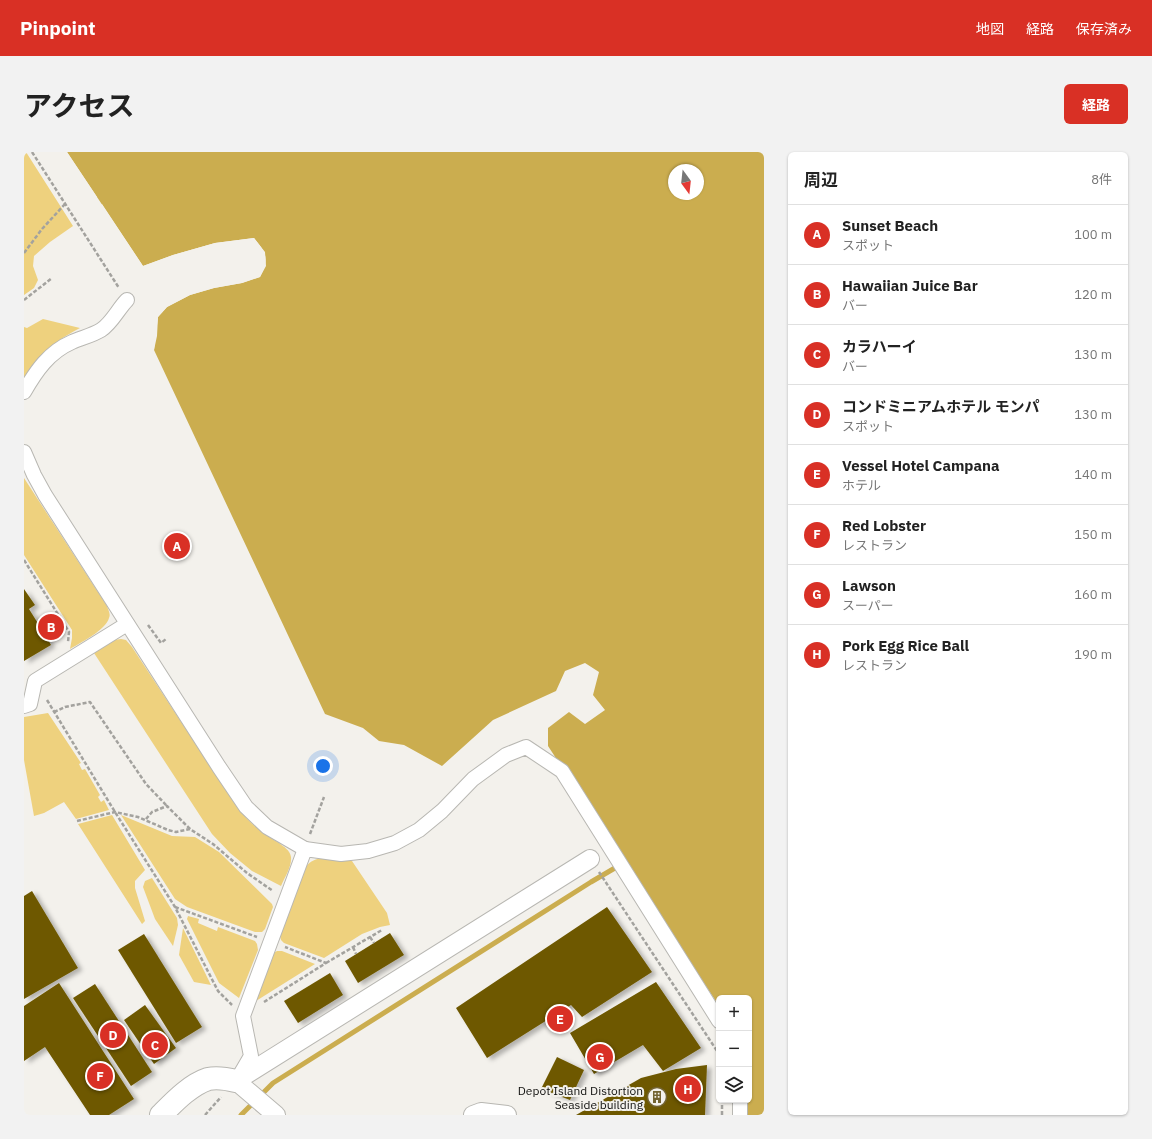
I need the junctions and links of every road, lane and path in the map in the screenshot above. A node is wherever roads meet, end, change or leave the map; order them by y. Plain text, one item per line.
1 (32, 152) edge
2 (65, 204) junction
3 (24, 253) edge
4 (52, 278) dead end
5 (24, 300) edge
6 (127, 300) joint
7 (24, 392) edge
8 (24, 452) edge
9 (24, 560) edge
10 (127, 624) junction
11 (65, 646) dead end
12 (35, 681) junction
13 (24, 706) edge
14 (54, 712) junction
15 (324, 797) dead end
16 (167, 806) junction
17 (115, 812) junction
18 (146, 819) junction
19 (77, 821) dead end
20 (190, 829) junction
21 (305, 849) junction
22 (590, 859) joint
23 (285, 900) junction
24 (382, 930) dead end
25 (370, 937) junction
26 (374, 944) dead end
27 (353, 947) junction
28 (356, 954) dead end
29 (326, 963) dead end
30 (243, 1016) junction
31 (716, 1016) edge
32 (716, 1049) edge
33 (236, 1081) junction
34 (722, 1103) edge
35 (740, 1103) edge
36 (161, 1115) edge
37 (276, 1115) edge
38 (472, 1115) edge
39 (506, 1115) edge
40 (722, 1115) edge
41 (740, 1115) edge

1 - 2 path
2 - 3 path
2 - 6 path
4 - 5 path
6 - 7 street
8 - 10 street
9 - 11 path
10 - 12 street
10 - 21 street
12 - 13 street
12 - 14 path
14 - 16 path
14 - 17 path
15 - 21 path
16 - 18 path
16 - 20 path
17 - 18 path
17 - 19 path
17 - 30 path
18 - 20 path
20 - 23 path
21 - 23 street
21 - 31 street
22 - 32 path
22 - 33 street
23 - 30 street
24 - 25 path
25 - 26 path
25 - 27 path
27 - 28 path
27 - 29 path
30 - 33 street
33 - 36 street
33 - 37 street
34 - 40 path
35 - 41 street
38 - 39 street

